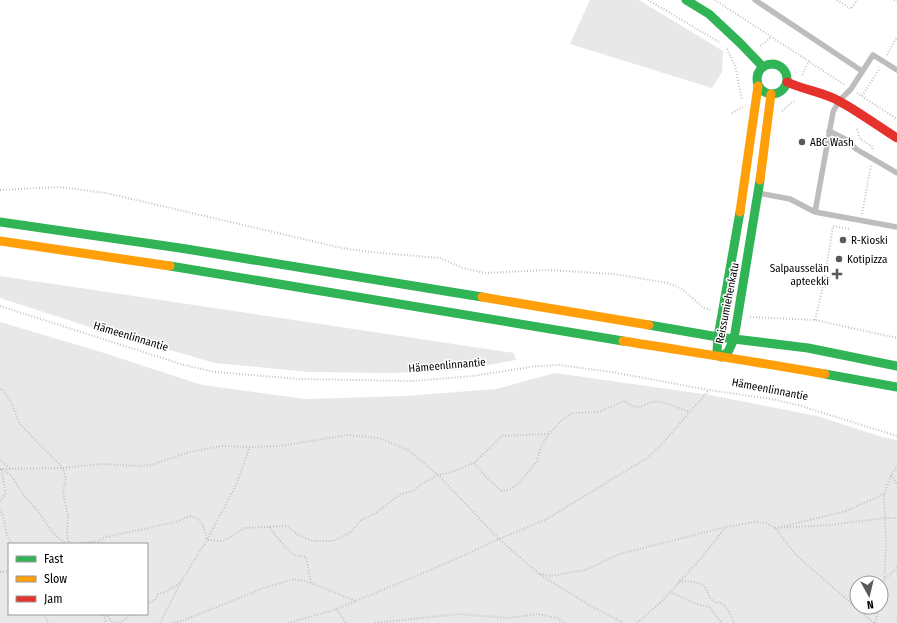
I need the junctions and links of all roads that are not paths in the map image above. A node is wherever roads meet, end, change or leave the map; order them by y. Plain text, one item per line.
1 (686, 0) edge
2 (754, 0) edge
3 (763, 67) junction
4 (897, 70) edge
5 (862, 71) junction
6 (787, 82) junction
7 (758, 86) junction
8 (771, 94) junction
9 (839, 101) junction
10 (829, 131) junction
11 (897, 138) edge
12 (897, 173) edge
13 (744, 191) junction
14 (758, 193) junction
15 (815, 212) junction
16 (0, 222) edge
17 (897, 227) edge
18 (0, 241) edge
19 (718, 337) junction
20 (734, 339) junction
21 (721, 357) junction
22 (897, 366) edge
23 (897, 387) edge

1 - 3 main road
2 - 5 lane
3 - 6 main road
3 - 7 main road
4 - 5 lane
5 - 9 lane
6 - 8 main road
6 - 9 main road
7 - 8 main road
7 - 13 main road, Reissumiehenkatu
8 - 14 main road, Reissumiehenkatu
9 - 10 lane
9 - 11 main road
10 - 12 lane
10 - 15 lane
13 - 14 lane
13 - 19 main road, Reissumiehenkatu
14 - 15 lane
14 - 20 main road, Reissumiehenkatu
15 - 17 lane
16 - 19 main road
18 - 21 main road, Hämeenlinnantie
19 - 20 main road
19 - 21 main road, Reissumiehenkatu
20 - 21 main road, Reissumiehenkatu
20 - 22 main road
21 - 23 main road, Hämeenlinnantie

